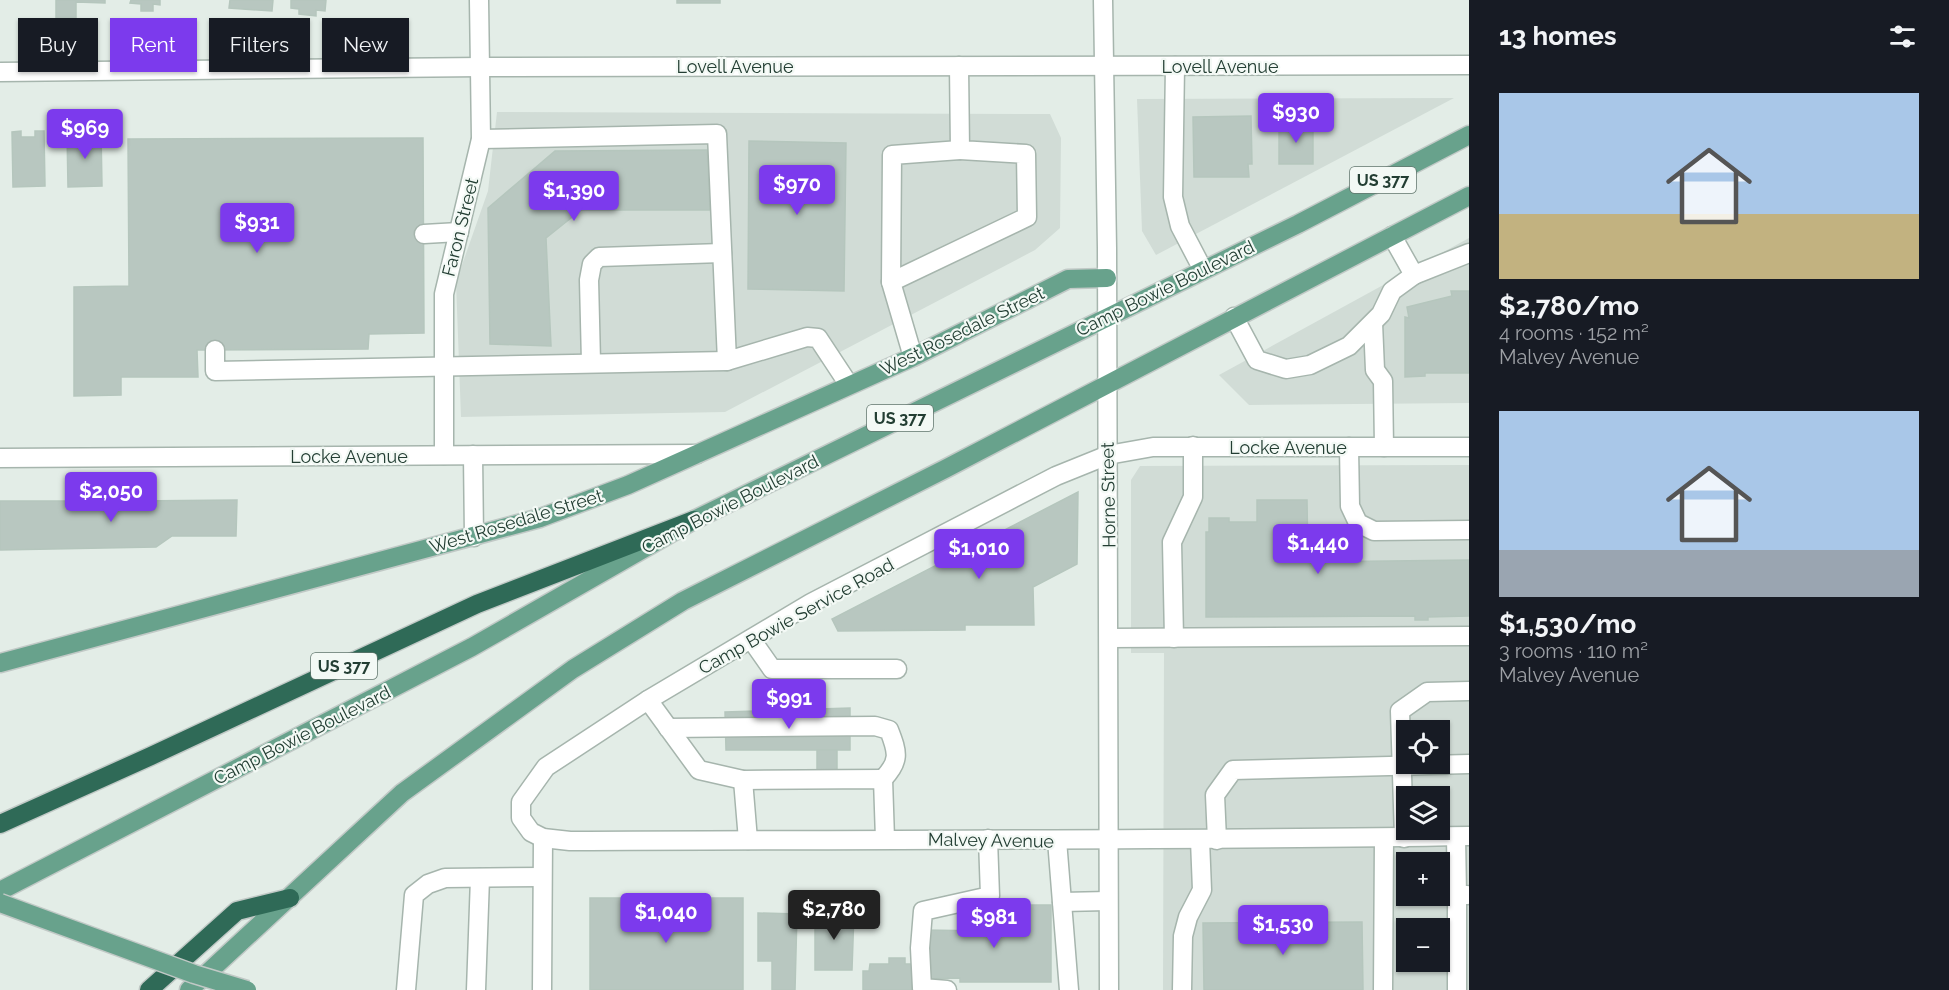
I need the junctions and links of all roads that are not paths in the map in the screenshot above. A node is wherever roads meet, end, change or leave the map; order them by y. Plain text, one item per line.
1 (480, 0) edge
2 (1103, 0) edge
3 (1469, 65) edge
4 (959, 66) junction
5 (1103, 66) junction
6 (1175, 66) junction
7 (482, 67) junction
8 (0, 72) edge
9 (1469, 135) edge
10 (481, 139) junction
11 (960, 150) junction
12 (1469, 196) edge
13 (459, 232) junction
14 (424, 234) dead end
15 (1392, 237) junction
16 (722, 253) junction
17 (1469, 253) edge
18 (1203, 270) junction
19 (1414, 275) junction
20 (1107, 278) junction
21 (891, 282) junction
22 (1107, 316) junction
23 (1234, 318) junction
24 (1372, 323) junction
25 (215, 350) dead end
26 (912, 357) junction
27 (727, 361) junction
28 (591, 362) junction
29 (442, 368) junction
30 (1107, 383) junction
31 (849, 386) junction
32 (1193, 446) junction
33 (1349, 447) junction
34 (1384, 447) junction
35 (1469, 447) edge
36 (697, 454) junction
37 (444, 455) junction
38 (473, 455) junction
39 (1108, 455) junction
40 (0, 458) edge
41 (694, 520) junction
42 (1469, 530) edge
43 (474, 537) junction
44 (1469, 636) edge
45 (1110, 638) junction
46 (1174, 638) junction
47 (751, 639) junction
48 (0, 663) edge
49 (897, 669) dead end
50 (1469, 691) edge
51 (648, 700) junction
52 (1400, 720) edge
53 (668, 728) junction
54 (1450, 764) edge
55 (1469, 764) edge
56 (1396, 765) edge
57 (883, 779) junction
58 (743, 780) junction
59 (0, 824) edge
60 (1462, 837) edge
61 (543, 838) junction
62 (1384, 838) junction
63 (1396, 838) edge
64 (885, 839) junction
65 (988, 839) junction
66 (748, 840) junction
67 (1057, 840) junction
68 (1208, 840) junction
69 (1108, 841) junction
70 (541, 877) junction
71 (480, 878) junction
72 (0, 891) edge
73 (1463, 895) edge
74 (290, 898) junction
75 (1108, 901) junction
76 (1062, 902) junction
77 (0, 903) edge
78 (149, 990) edge
79 (189, 990) edge
80 (247, 990) edge
81 (406, 990) edge
82 (476, 990) edge
83 (542, 990) edge
84 (947, 990) edge
85 (1069, 990) edge
86 (1109, 990) edge
87 (1182, 990) edge
88 (1383, 990) edge
89 (1457, 990) edge

1 - 7 street, Faron Street
2 - 5 street, Horne Street
3 - 6 street, Lovell Avenue
4 - 5 street, Lovell Avenue
4 - 7 street, Lovell Avenue
4 - 11 street
5 - 6 street, Lovell Avenue
5 - 20 street, Horne Street
6 - 18 street
7 - 8 street, Lovell Avenue
7 - 10 street, Faron Street
9 - 18 main road, Camp Bowie Boulevard / US 377
10 - 13 street, Faron Street
10 - 16 street
11 - 21 street
11 - 21 street
12 - 15 main road
13 - 14 street
13 - 29 street, Faron Street
15 - 19 street
15 - 23 main road
16 - 27 street
16 - 28 street
17 - 19 street
18 - 22 main road, Camp Bowie Boulevard / US 377
19 - 24 street
20 - 22 street, Horne Street
20 - 26 main road, West Rosedale Street
21 - 26 street
22 - 30 street, Horne Street
22 - 41 main road, Camp Bowie Boulevard / US 377
23 - 24 street
23 - 30 main road
24 - 34 street
25 - 29 street
26 - 31 main road, West Rosedale Street
27 - 28 street
27 - 31 street
28 - 29 street
29 - 37 street, Faron Street
30 - 39 street, Horne Street
30 - 74 main road
31 - 36 main road, West Rosedale Street
32 - 33 street, Locke Avenue
32 - 39 street, Locke Avenue
32 - 46 street
33 - 34 street, Locke Avenue
33 - 42 street
34 - 35 street, Locke Avenue
36 - 38 street, Locke Avenue
36 - 43 main road, West Rosedale Street
37 - 38 street, Locke Avenue
37 - 40 street, Locke Avenue
38 - 43 street
39 - 45 street, Horne Street
39 - 47 street, Camp Bowie Service Road
41 - 59 highway, US 377
41 - 72 main road, Camp Bowie Boulevard
43 - 48 main road, West Rosedale Street
44 - 46 street
45 - 46 street
45 - 69 street, Horne Street
47 - 49 street
47 - 51 street, Camp Bowie Service Road
50 - 52 street
51 - 53 street
51 - 61 street, Camp Bowie Service Road
53 - 57 street
53 - 58 street
54 - 55 street
56 - 68 street
57 - 58 street
57 - 64 street
58 - 66 street
60 - 73 street
61 - 66 street, Malvey Avenue
61 - 70 street
62 - 63 street, Malvey Avenue
62 - 68 street, Malvey Avenue
62 - 88 street
64 - 65 street, Malvey Avenue
64 - 66 street, Malvey Avenue
65 - 67 street, Malvey Avenue
65 - 84 street
67 - 69 street, Malvey Avenue
67 - 76 street
68 - 69 street, Malvey Avenue
68 - 87 street
69 - 75 street, Horne Street
70 - 71 street
70 - 83 street
71 - 81 street
71 - 82 street
73 - 89 street
74 - 78 highway
74 - 79 main road
75 - 76 street
75 - 86 street, Horne Street
76 - 85 street
77 - 80 main road, bridge

